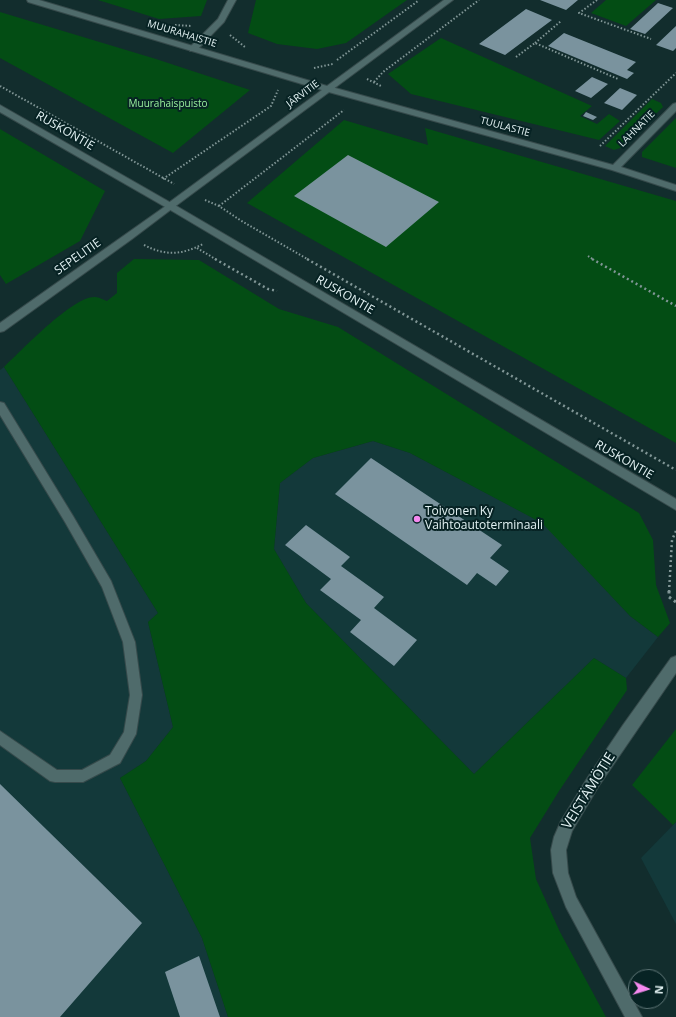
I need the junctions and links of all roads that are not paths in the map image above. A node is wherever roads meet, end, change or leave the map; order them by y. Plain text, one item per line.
1 (31, 0) edge
2 (232, 0) edge
3 (450, 0) edge
4 (193, 49) junction
5 (328, 89) junction
6 (676, 106) edge
7 (0, 108) edge
8 (614, 168) junction
9 (676, 188) edge
10 (170, 206) junction
11 (0, 328) edge
12 (0, 406) edge
13 (676, 505) edge
14 (676, 662) edge
15 (0, 737) edge
16 (634, 1017) edge

1 - 4 street, MUURAHAISTIE
2 - 4 street
3 - 5 street, JÄRVITIE
4 - 5 street, MUURAHAISTIE
5 - 8 street, TUULASTIE
5 - 10 street, JÄRVITIE
6 - 8 street, LAHNATIE
7 - 10 street, RUSKONTIE
8 - 9 street, TUULASTIE
10 - 11 street, SEPELITIE
10 - 13 street, RUSKONTIE
12 - 15 lane
14 - 16 street, VEISTÄMÖTIE

